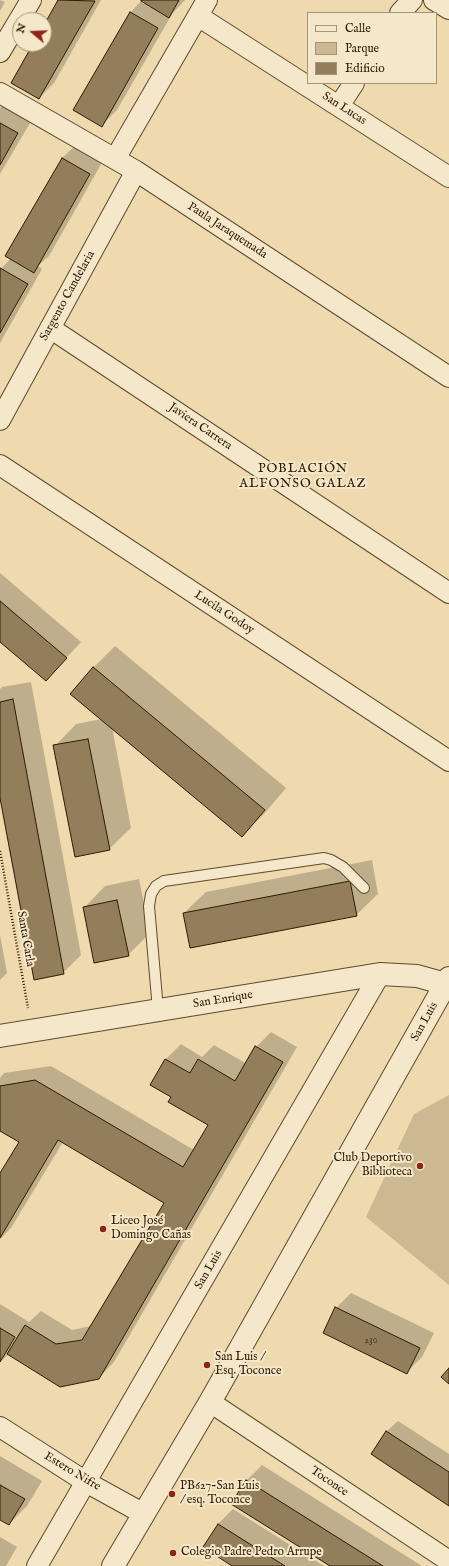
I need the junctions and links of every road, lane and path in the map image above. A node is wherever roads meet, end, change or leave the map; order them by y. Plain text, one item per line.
1 (31, 0) edge
2 (434, 0) edge
3 (202, 8) edge
4 (449, 10) edge
5 (0, 52) edge
6 (307, 83) edge
7 (308, 84) edge
8 (353, 84) edge
9 (0, 93) edge
10 (339, 106) junction
11 (115, 159) junction
12 (136, 171) junction
13 (449, 177) edge
14 (50, 328) junction
15 (449, 377) edge
16 (0, 420) edge
17 (0, 465) edge
18 (449, 593) edge
19 (449, 762) edge
20 (0, 851) edge
21 (364, 888) dead end
22 (380, 974) junction
23 (448, 983) edge
24 (158, 1010) junction
25 (33, 1031) junction
26 (0, 1036) edge
27 (210, 1402) junction
28 (0, 1427) edge
29 (86, 1482) junction
30 (144, 1514) junction
31 (449, 1561) edge
32 (38, 1566) edge
33 (114, 1566) edge

1 - 5 street
2 - 4 street
3 - 6 street, San Lucas
3 - 11 street
7 - 10 street, San Lucas
8 - 10 street
9 - 11 street, Paula Jaraquemada
10 - 13 street, San Lucas
11 - 12 street, Paula Jaraquemada
12 - 14 street, Sargento Candelaria
12 - 15 street, Paula Jaraquemada
14 - 16 street, Sargento Candelaria
14 - 18 street, Javiera Carrera
17 - 19 street, Lucila Godoy
20 - 25 path, Santa Carla
21 - 24 lane
22 - 23 street, San Enrique
22 - 24 street, San Enrique
22 - 29 street, San Luis
23 - 27 street, San Luis
24 - 25 street, San Enrique
25 - 26 street, San Enrique
27 - 30 street, San Luis
27 - 31 street, Toconce
28 - 29 street, Estero Nifre
29 - 30 street, Estero Nifre
29 - 32 street, San Luis
30 - 33 street, San Luis

